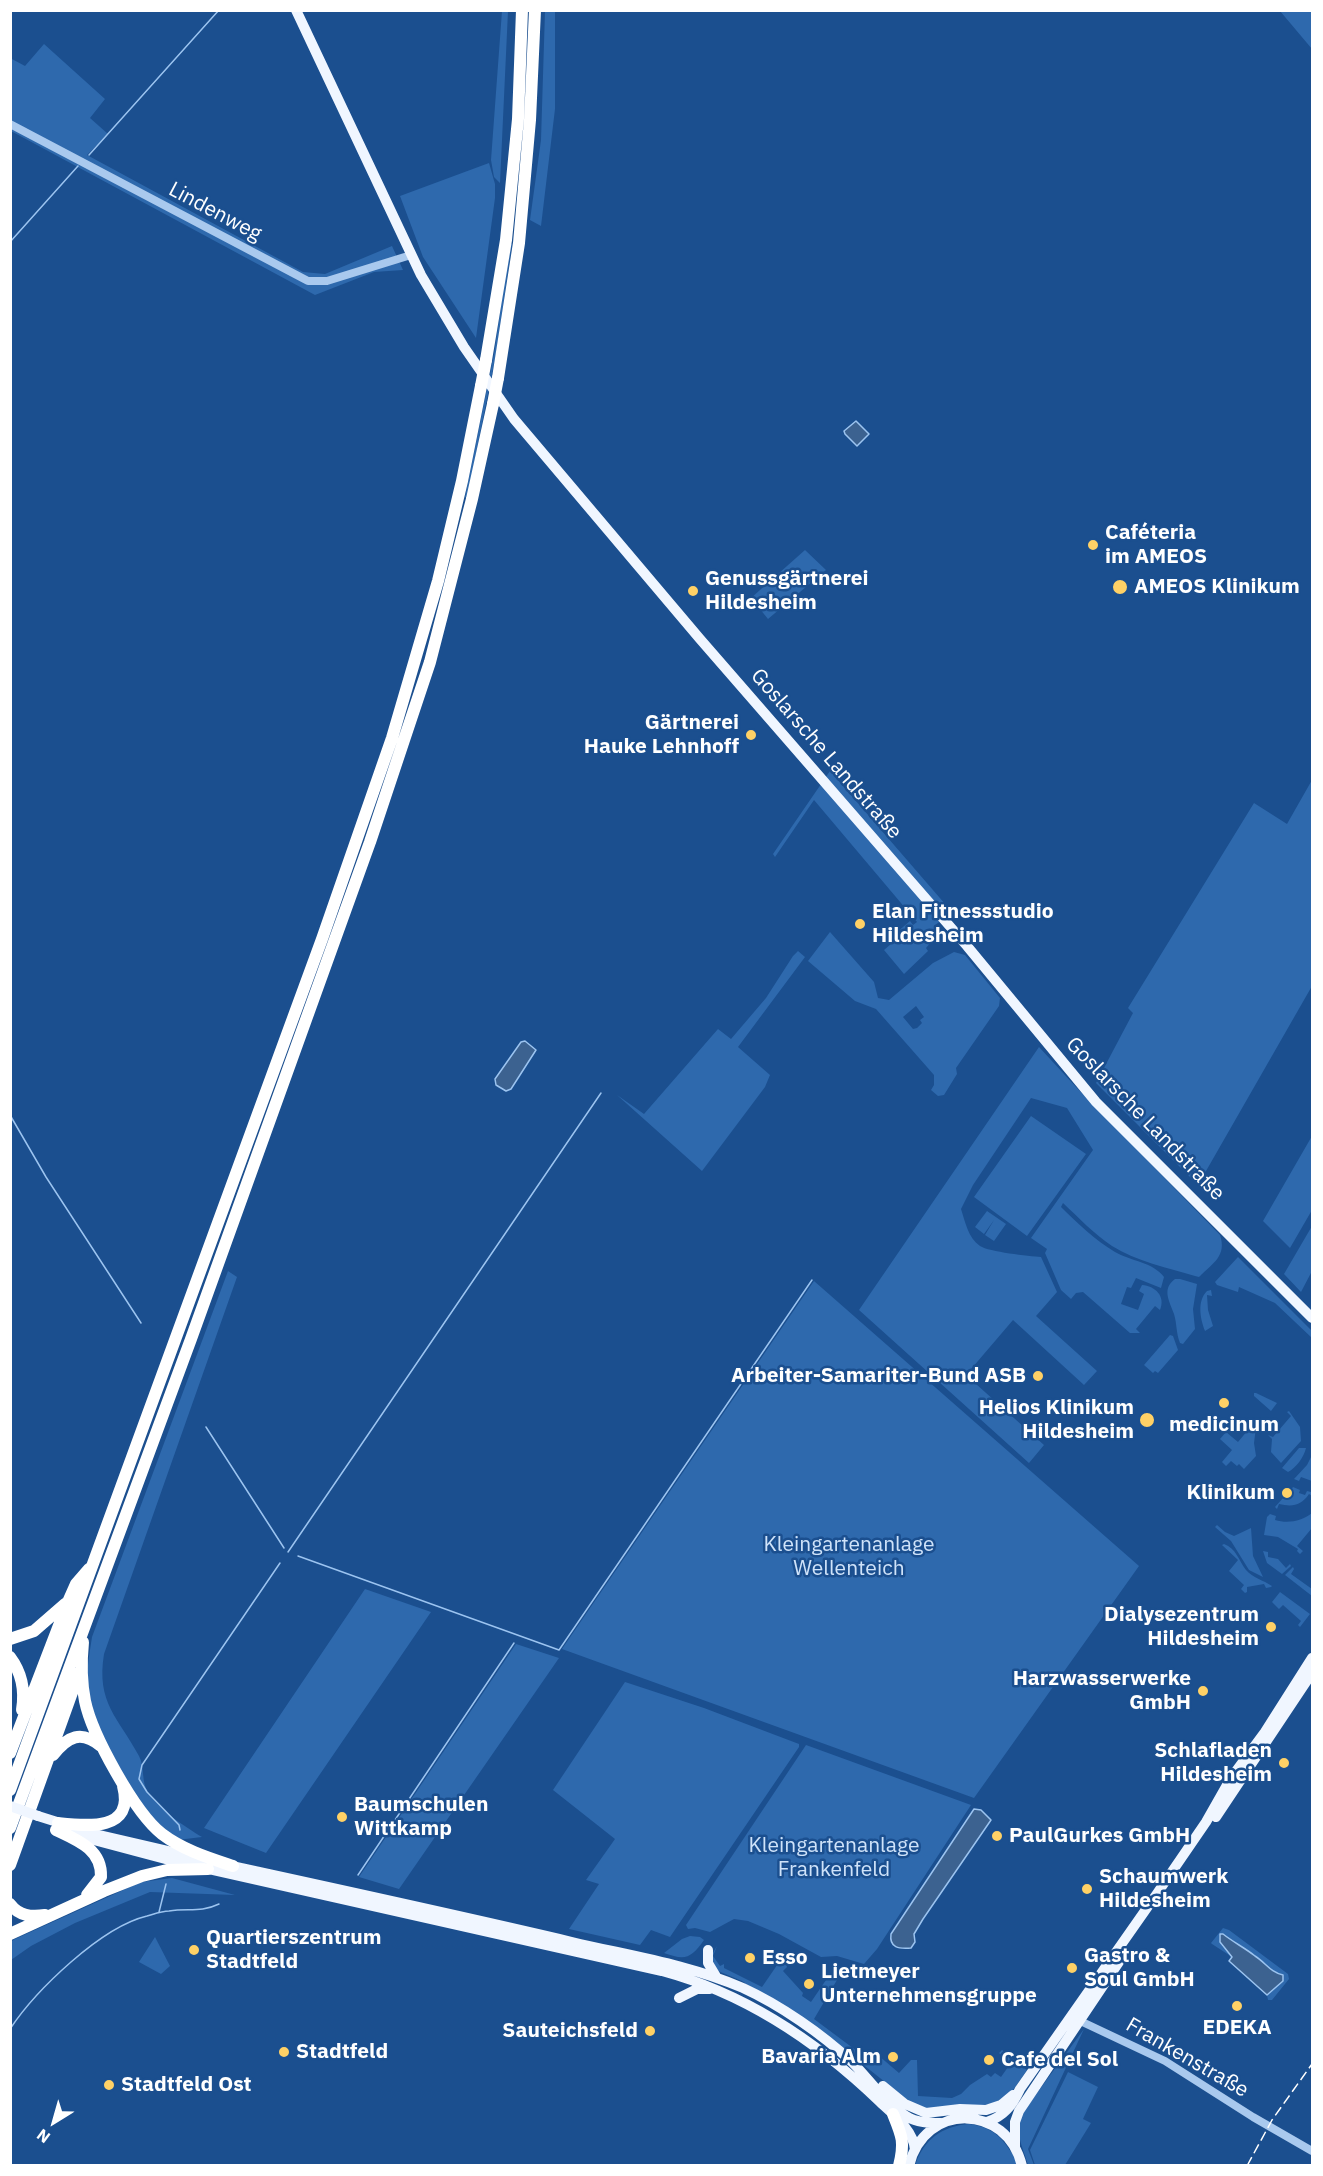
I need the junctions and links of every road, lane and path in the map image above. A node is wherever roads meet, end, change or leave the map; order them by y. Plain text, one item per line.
1 (296, 10) edge
2 (522, 10) edge
3 (535, 10) edge
4 (10, 124) edge
5 (411, 255) junction
6 (1312, 1318) edge
7 (94, 1564) junction
8 (68, 1602) junction
9 (86, 1622) junction
10 (10, 1640) edge
11 (10, 1657) edge
12 (1312, 1658) edge
13 (81, 1666) junction
14 (1312, 1673) edge
15 (19, 1729) junction
16 (105, 1749) junction
17 (10, 1754) edge
18 (49, 1761) junction
19 (121, 1779) junction
20 (10, 1790) edge
21 (10, 1806) edge
22 (10, 1814) edge
23 (36, 1819) junction
24 (57, 1826) junction
25 (10, 1828) edge
26 (10, 1865) edge
27 (233, 1866) junction
28 (208, 1869) junction
29 (319, 1894) junction
30 (80, 1902) junction
31 (10, 1904) edge
32 (336, 1906) dead end
33 (52, 1914) junction
34 (10, 1934) edge
35 (708, 1950) dead end
36 (693, 1975) junction
37 (717, 1984) junction
38 (679, 1998) dead end
39 (1076, 2019) junction
40 (850, 2060) junction
41 (1020, 2089) junction
42 (893, 2114) junction
43 (987, 2122) junction
44 (941, 2123) junction
45 (1015, 2146) junction
46 (915, 2150) junction
47 (1312, 2151) edge
48 (900, 2166) edge
49 (909, 2166) edge
50 (1022, 2166) edge

1 - 5 main road, Goslarsche Landstraße
2 - 7 highway, bridge
3 - 9 highway, bridge
4 - 5 street, Lindenweg
5 - 6 main road, Goslarsche Landstraße
7 - 8 highway
7 - 20 highway
8 - 10 highway
8 - 15 highway
9 - 13 highway
9 - 25 highway
11 - 15 highway
12 - 39 main road
13 - 16 highway
13 - 18 highway
14 - 39 main road
15 - 17 highway
16 - 18 highway
16 - 19 highway
18 - 26 highway
19 - 24 highway
19 - 27 highway
21 - 23 main road, bridge
22 - 23 main road
23 - 24 main road
24 - 27 main road
24 - 28 main road
24 - 30 highway
27 - 36 main road
28 - 29 main road
28 - 30 highway
29 - 32 main road
29 - 36 main road
30 - 33 highway
31 - 33 highway
33 - 34 highway
35 - 37 main road
36 - 37 main road
37 - 38 main road
37 - 40 main road
37 - 42 main road
39 - 41 main road
39 - 45 main road
39 - 47 street, Frankenstraße
40 - 41 main road
40 - 44 main road
41 - 43 main road
42 - 46 main road
42 - 48 highway
43 - 44 main road
43 - 45 main road
44 - 46 main road
45 - 50 main road
46 - 49 main road

